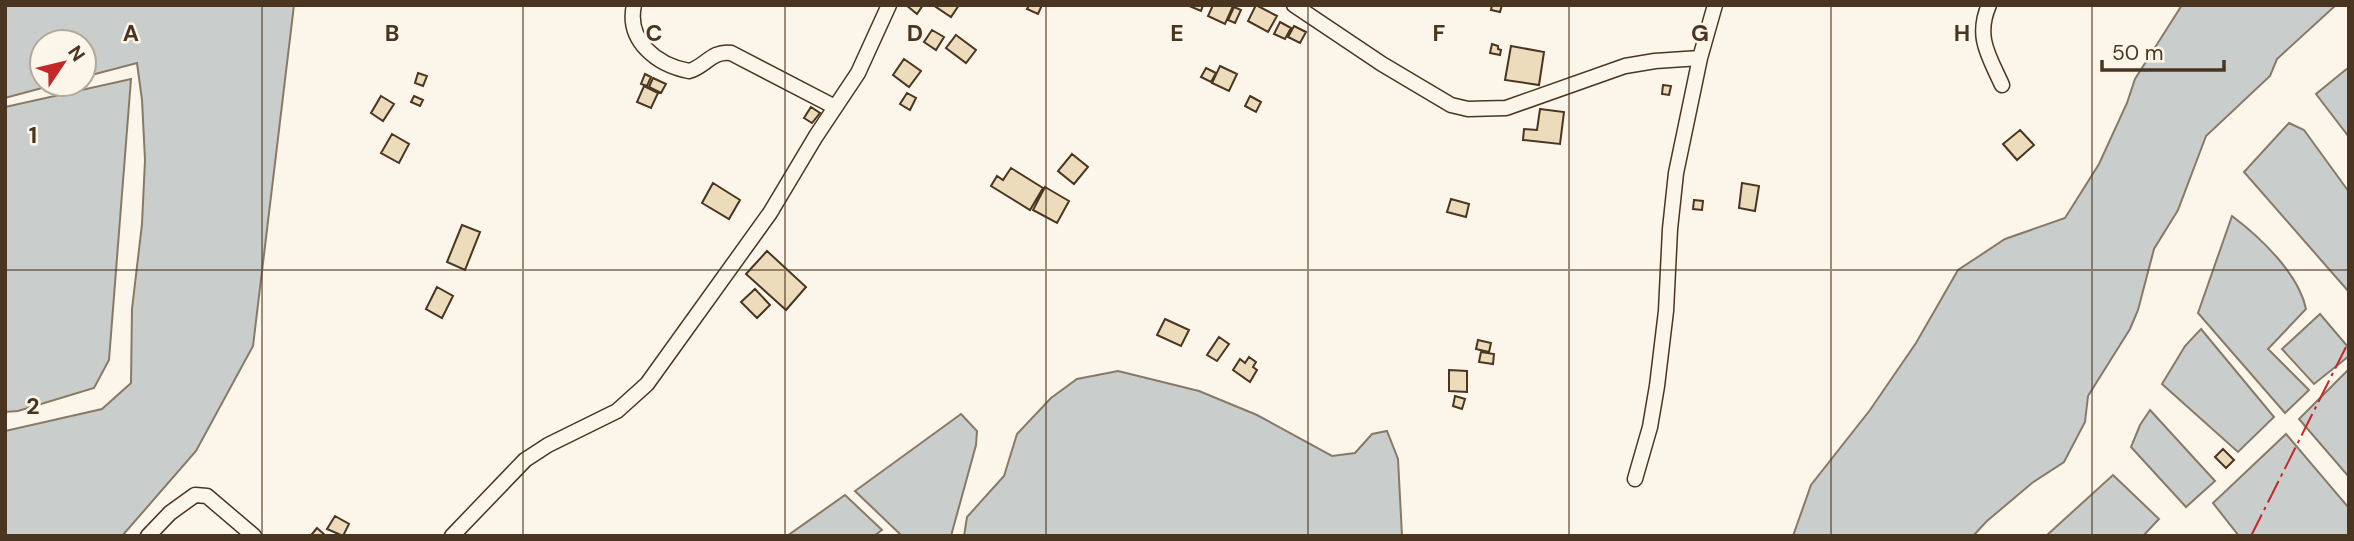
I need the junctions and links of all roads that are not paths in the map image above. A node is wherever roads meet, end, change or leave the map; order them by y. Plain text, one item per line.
1 (634, 5) edge
2 (889, 5) edge
3 (1715, 5) edge
4 (1989, 5) edge
5 (1302, 7) edge
6 (1700, 58) junction
7 (2002, 85) dead end
8 (835, 107) junction
9 (1635, 479) dead end
10 (148, 536) edge
11 (254, 536) edge
12 (452, 536) edge

1 - 8 street
2 - 8 street
3 - 6 street
4 - 7 street
5 - 6 street
6 - 9 street
8 - 12 street
10 - 11 street

